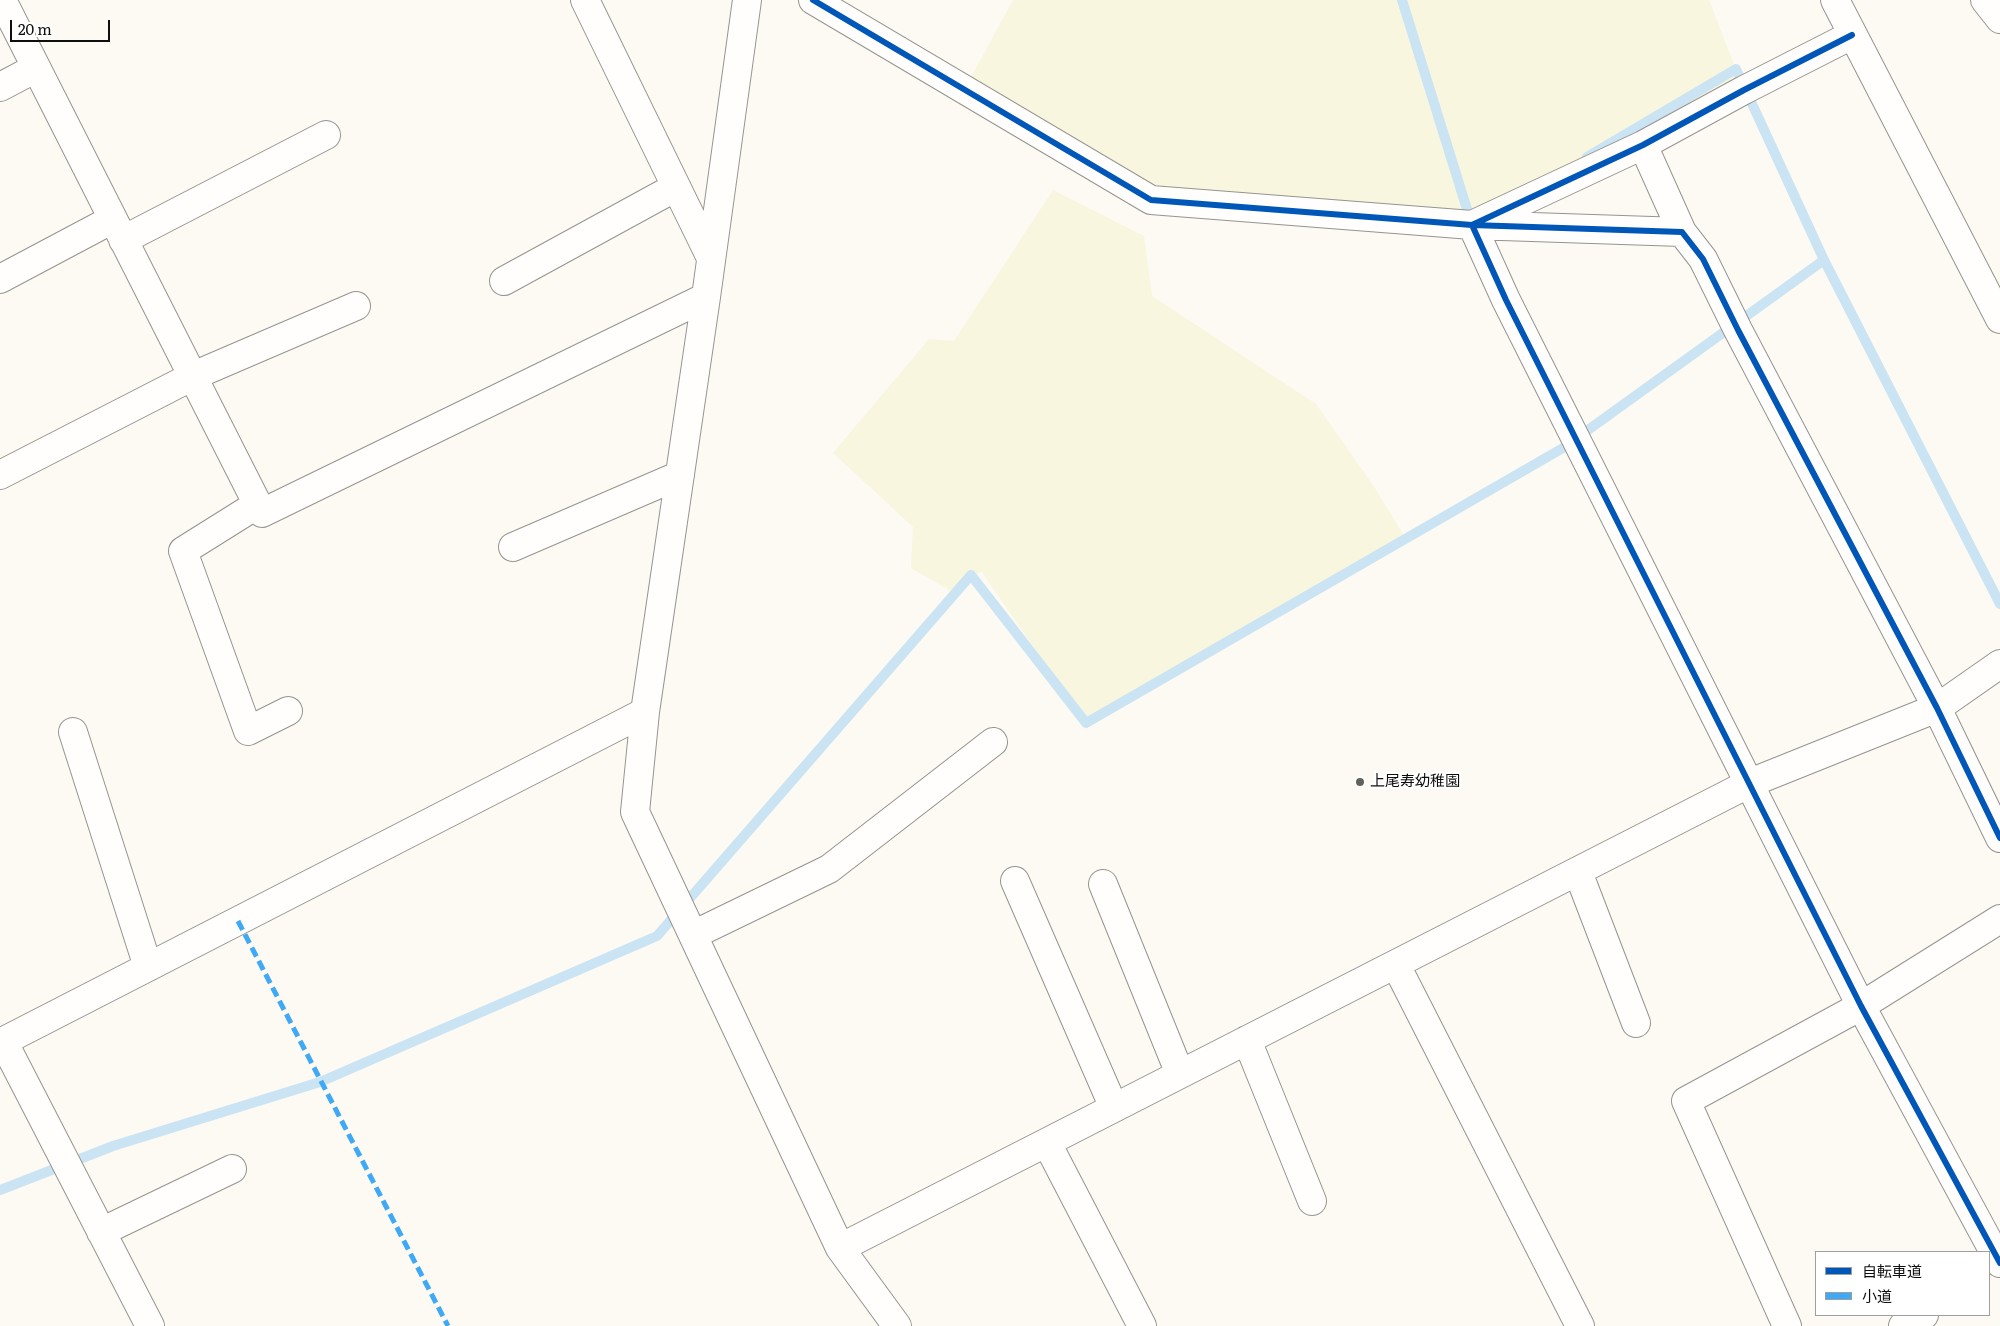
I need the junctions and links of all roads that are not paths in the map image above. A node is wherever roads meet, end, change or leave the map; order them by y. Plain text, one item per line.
1 (2, 0) edge
2 (585, 0) edge
3 (746, 0) edge
4 (813, 0) edge
5 (1835, 0) edge
6 (1985, 0) edge
7 (2000, 20) edge
8 (1852, 35) junction
9 (36, 68) junction
10 (0, 87) edge
11 (326, 135) dead end
12 (1643, 145) junction
13 (676, 187) junction
14 (1472, 225) junction
15 (118, 230) junction
16 (1682, 232) junction
17 (711, 258) junction
18 (0, 279) edge
19 (504, 281) dead end
20 (706, 297) junction
21 (356, 306) dead end
22 (2000, 319) edge
23 (193, 376) junction
24 (0, 475) edge
25 (680, 475) junction
26 (258, 504) junction
27 (513, 547) dead end
28 (2000, 664) edge
29 (1937, 708) junction
30 (288, 711) dead end
31 (645, 712) junction
32 (73, 732) dead end
33 (993, 742) dead end
34 (1750, 784) junction
35 (2000, 838) edge
36 (1578, 872) junction
37 (1015, 881) dead end
38 (1103, 884) dead end
39 (2000, 919) edge
40 (694, 935) junction
41 (1396, 965) junction
42 (148, 967) junction
43 (1861, 1006) junction
44 (1636, 1023) dead end
45 (1247, 1040) junction
46 (2, 1042) edge
47 (1180, 1074) junction
48 (1114, 1108) junction
49 (1047, 1143) junction
50 (232, 1169) dead end
51 (1312, 1201) dead end
52 (101, 1232) junction
53 (840, 1248) junction
54 (2000, 1263) edge
55 (1922, 1316) edge
56 (150, 1326) edge
57 (897, 1326) edge
58 (1142, 1326) edge
59 (1580, 1326) edge
60 (1787, 1326) edge
61 (1903, 1326) edge

1 - 9 street
2 - 13 street
3 - 17 street
4 - 14 street
5 - 8 street
6 - 7 street
8 - 12 street
8 - 22 street
9 - 10 street
9 - 15 street
11 - 15 street
12 - 14 street
12 - 16 street
13 - 17 street
13 - 19 street
14 - 16 street
14 - 34 street
15 - 18 street
15 - 23 street
16 - 29 street
17 - 20 street
20 - 25 street
20 - 26 street
21 - 23 street
23 - 24 street
23 - 26 street
25 - 27 street
25 - 31 street
26 - 30 street
28 - 29 street
29 - 34 street
29 - 35 street
31 - 40 street
31 - 42 street
32 - 42 street
33 - 40 street
34 - 36 street
34 - 43 street
36 - 41 street
36 - 44 street
37 - 48 street
38 - 47 street
39 - 43 street
40 - 53 street
41 - 45 street
41 - 59 street
42 - 46 street
43 - 54 street
43 - 60 street
45 - 47 street
45 - 51 street
46 - 52 street
47 - 48 street
48 - 49 street
49 - 53 street
49 - 58 street
50 - 52 street
52 - 56 street
53 - 57 street
55 - 61 street

